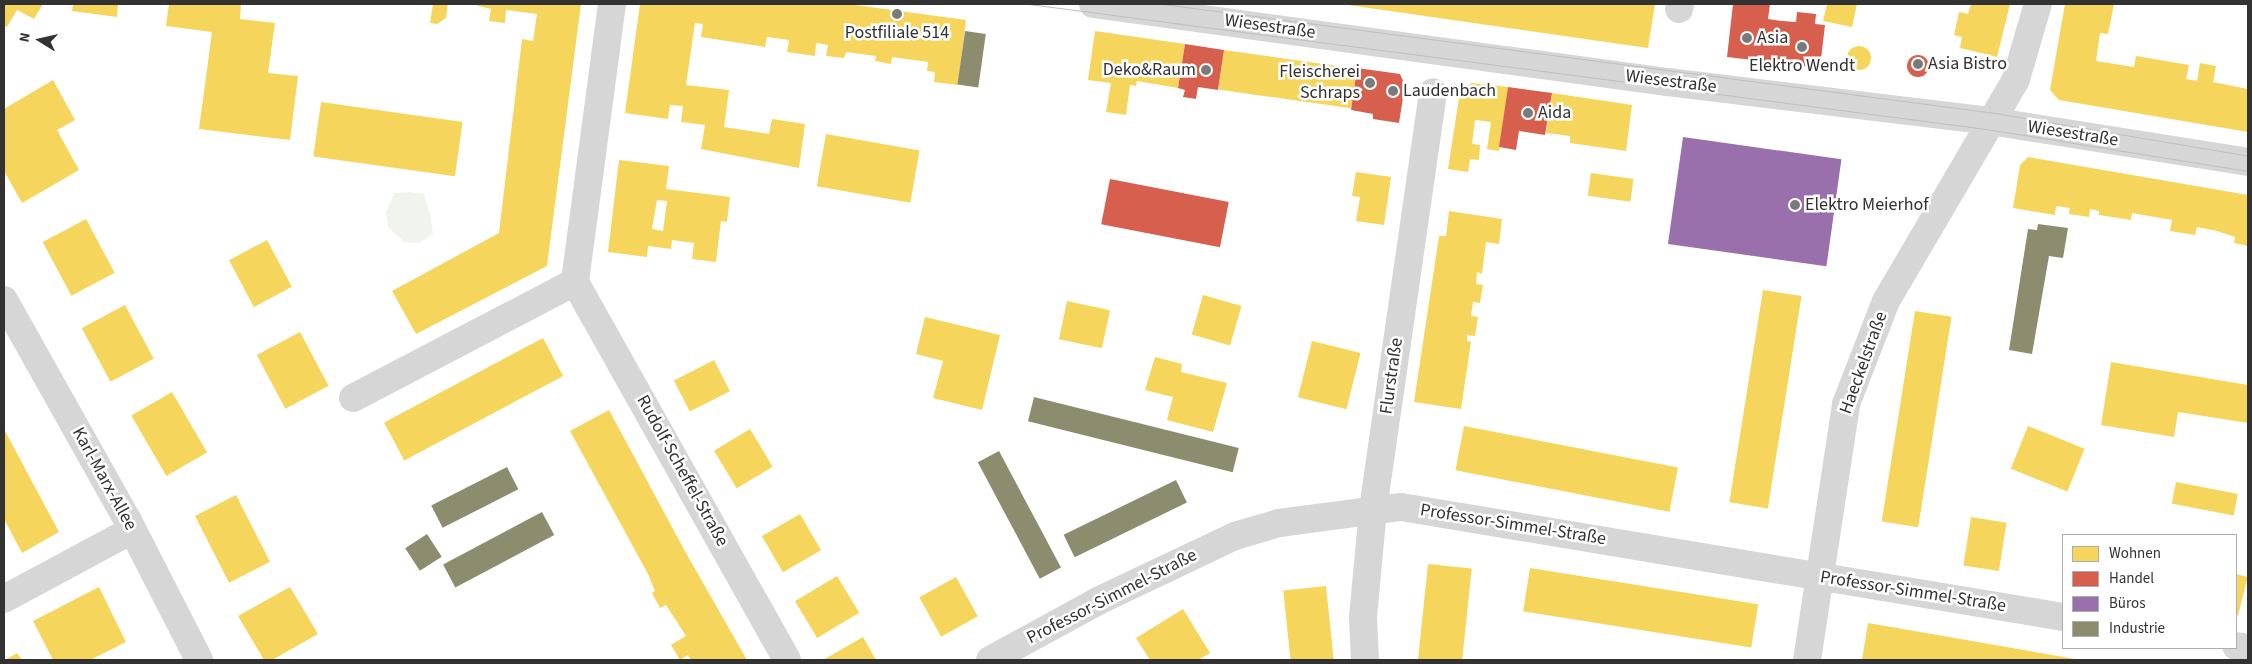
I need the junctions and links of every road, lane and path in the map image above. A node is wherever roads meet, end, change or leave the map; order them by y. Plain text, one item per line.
1 (612, 4) edge
2 (1093, 4) edge
3 (2038, 4) edge
4 (1249, 14) edge
5 (1433, 92) dead end
6 (1990, 121) junction
7 (2248, 162) edge
8 (575, 282) junction
9 (4, 300) edge
10 (354, 398) dead end
11 (1372, 509) junction
12 (132, 530) junction
13 (1820, 576) junction
14 (4, 599) edge
15 (2062, 617) edge
16 (199, 660) edge
17 (787, 660) edge
18 (990, 660) edge
19 (1365, 660) edge
20 (1807, 660) edge

1 - 8 street
2 - 4 street, Wiesestraße
3 - 6 street, Haeckelstraße
4 - 6 street, Wiesestraße
5 - 11 street, Flurstraße
6 - 7 street, Wiesestraße
6 - 13 street, Haeckelstraße
8 - 10 street
8 - 17 street, Rudolf-Scheffel-Straße
9 - 12 street, Karl-Marx-Allee
11 - 13 street, Professor-Simmel-Straße
11 - 18 street, Professor-Simmel-Straße
11 - 19 street, Flurstraße
12 - 14 street
12 - 16 street, Karl-Marx-Allee
13 - 15 street, Professor-Simmel-Straße
13 - 20 street, Haeckelstraße

